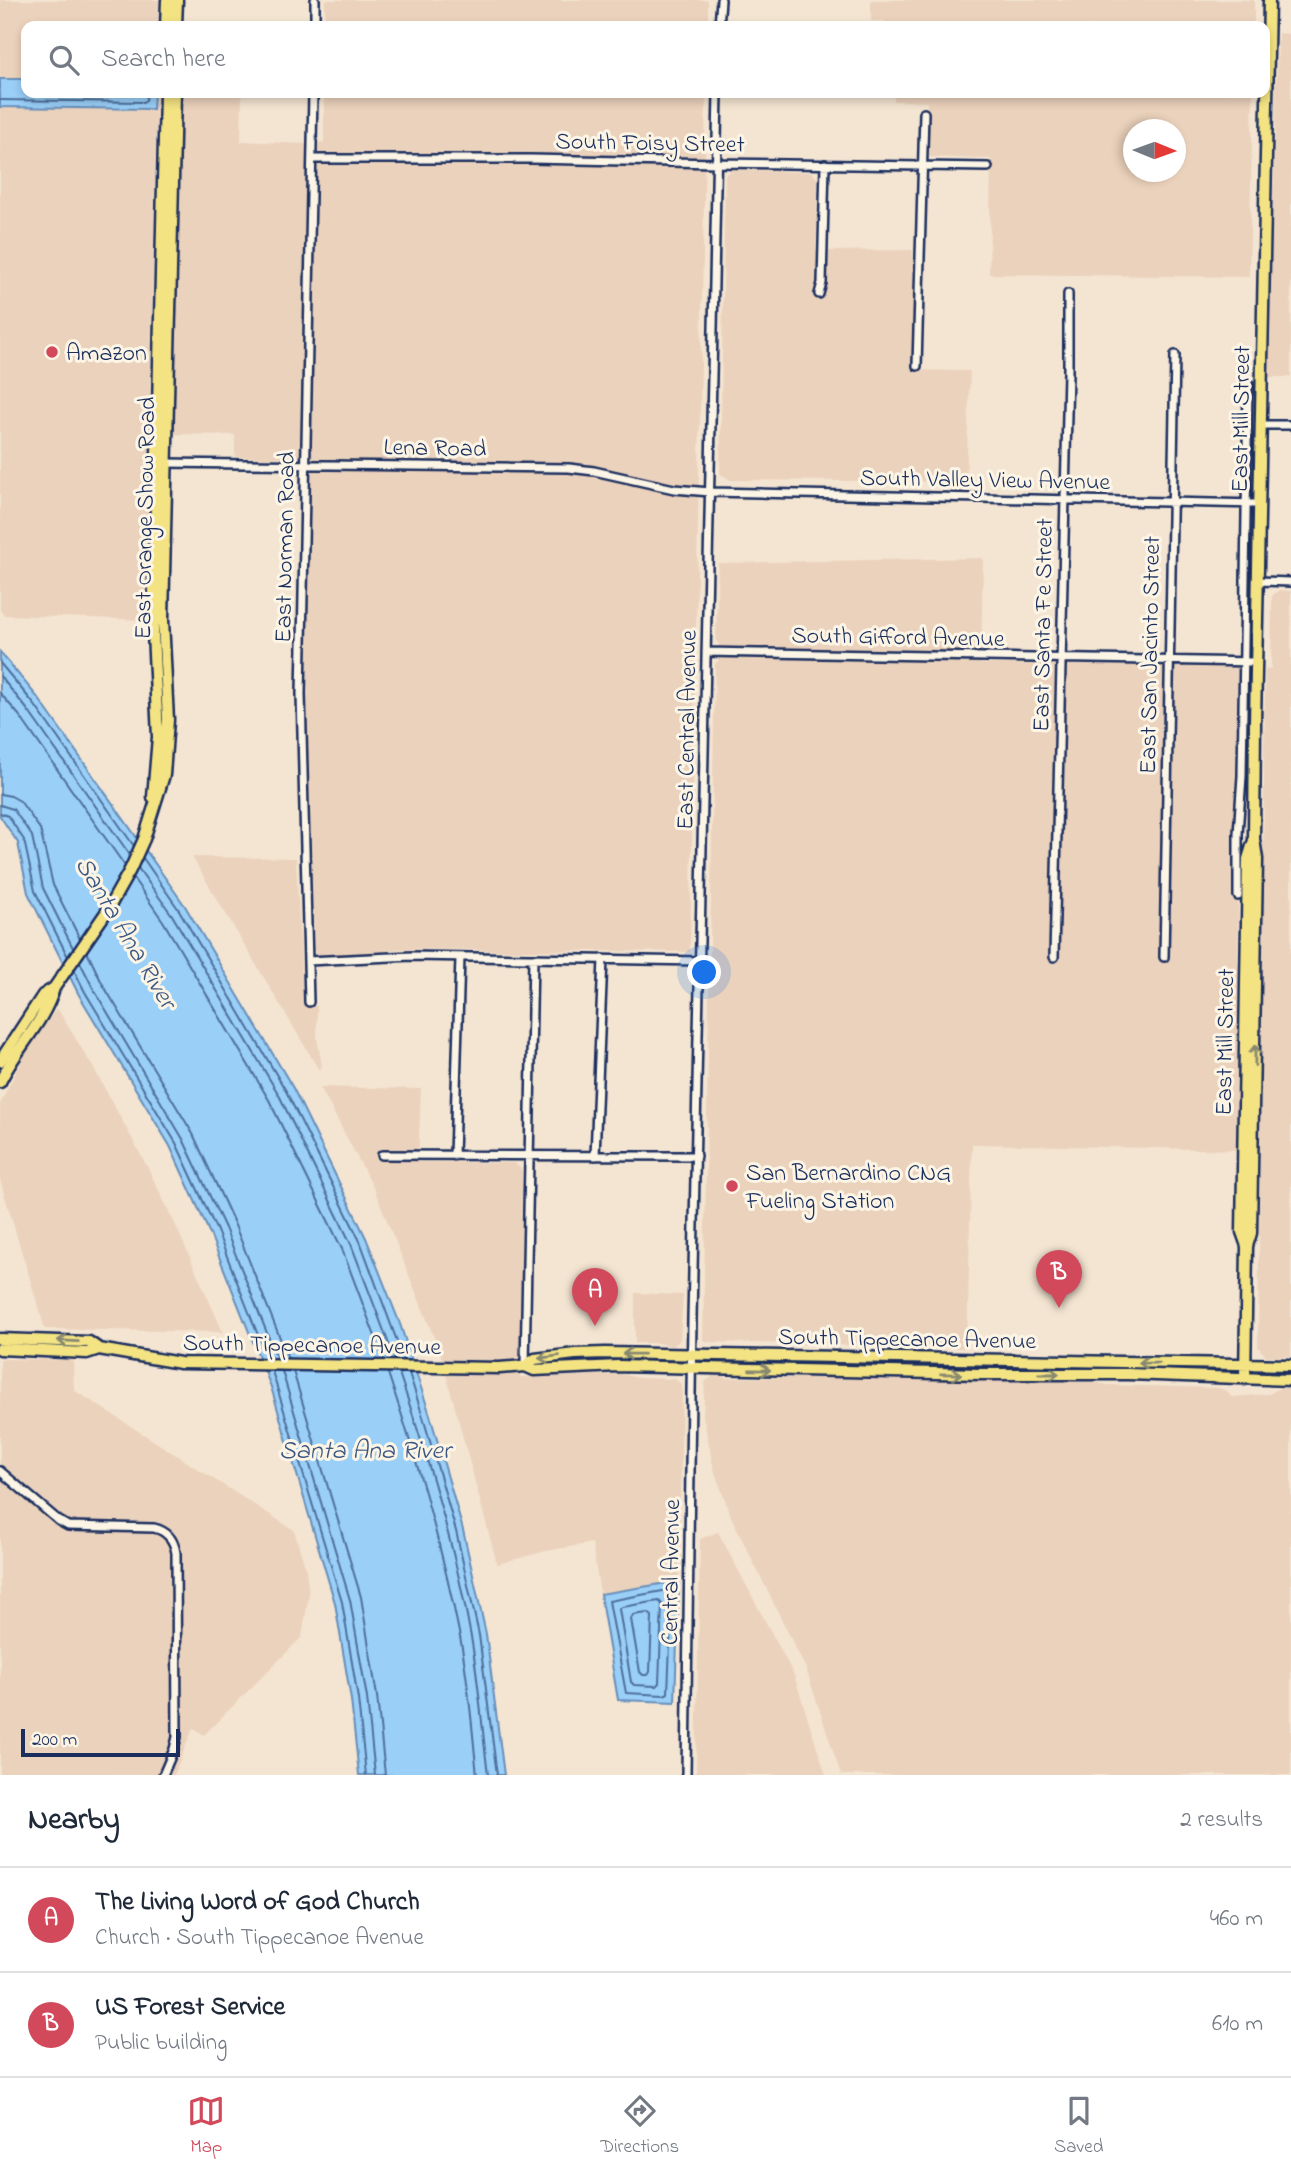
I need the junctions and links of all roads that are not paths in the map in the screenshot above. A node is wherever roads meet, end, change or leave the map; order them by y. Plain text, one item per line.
1 (167, 0) edge
2 (177, 0) edge
3 (315, 0) edge
4 (721, 0) edge
5 (1269, 0) edge
6 (166, 21) edge
7 (176, 21) edge
8 (315, 21) edge
9 (719, 21) edge
10 (1269, 21) edge
11 (165, 98) edge
12 (174, 98) edge
13 (313, 98) edge
14 (718, 98) edge
15 (1267, 98) edge
16 (924, 113) dead end
17 (169, 136) junction
18 (312, 159) junction
19 (716, 163) junction
20 (825, 164) junction
21 (923, 166) junction
22 (988, 167) dead end
23 (818, 294) dead end
24 (1068, 294) dead end
25 (1175, 355) dead end
26 (917, 366) dead end
27 (1248, 383) dead end
28 (1260, 425) junction
29 (1291, 425) edge
30 (162, 463) junction
31 (305, 464) junction
32 (710, 492) junction
33 (1064, 501) junction
34 (1171, 502) junction
35 (1246, 503) junction
36 (1259, 504) junction
37 (1258, 581) junction
38 (1291, 582) edge
39 (706, 652) junction
40 (1060, 658) junction
41 (1168, 660) junction
42 (1243, 661) junction
43 (1256, 662) junction
44 (1238, 896) dead end
45 (460, 957) junction
46 (1054, 957) dead end
47 (1164, 957) dead end
48 (533, 958) junction
49 (603, 959) junction
50 (308, 961) junction
51 (700, 961) junction
52 (309, 1002) dead end
53 (3, 1062) edge
54 (0, 1082) edge
55 (382, 1155) dead end
56 (454, 1156) junction
57 (529, 1156) junction
58 (595, 1156) junction
59 (696, 1156) junction
60 (0, 1339) edge
61 (0, 1349) edge
62 (99, 1349) junction
63 (692, 1356) junction
64 (981, 1360) junction
65 (1245, 1364) junction
66 (1291, 1365) edge
67 (525, 1366) junction
68 (692, 1369) junction
69 (981, 1374) junction
70 (1245, 1379) junction
71 (1291, 1380) edge
72 (0, 1471) edge
73 (163, 1775) edge
74 (686, 1775) edge

1 - 6 main road
2 - 7 main road
3 - 8 street
4 - 9 street
5 - 10 main road, East Mill Street
11 - 17 main road, East Orange Show Road
12 - 17 main road, East Orange Show Road
13 - 18 street, East Norman Road
14 - 19 street, East Central Avenue
15 - 28 main road, East Mill Street
16 - 21 street
17 - 30 main road, East Orange Show Road
18 - 19 street, South Foisy Street
18 - 31 street, East Norman Road
19 - 20 street, South Foisy Street
19 - 32 street, East Central Avenue
20 - 21 street, South Foisy Street
20 - 23 street
21 - 22 street, South Foisy Street
21 - 26 street
24 - 33 street, East Santa Fe Street
25 - 34 street, East San Jacinto Street
27 - 35 street
28 - 29 street
28 - 36 main road, East Mill Street
30 - 31 street, Lena Road
30 - 53 main road, East Orange Show Road
31 - 32 street, Lena Road
31 - 50 street, East Norman Road
32 - 33 street, South Valley View Avenue
32 - 39 street, East Central Avenue
33 - 34 street, South Valley View Avenue
33 - 40 street, East Santa Fe Street
34 - 35 street, South Valley View Avenue
34 - 41 street, East San Jacinto Street
35 - 36 street, South Valley View Avenue
35 - 42 street
36 - 37 main road, East Mill Street
37 - 38 street
37 - 43 main road, East Mill Street
39 - 40 street, South Gifford Avenue
39 - 51 street, East Central Avenue
40 - 41 street, South Gifford Avenue
40 - 46 street, East Santa Fe Street
41 - 42 street, South Gifford Avenue
41 - 47 street, East San Jacinto Street
42 - 43 street, South Gifford Avenue
42 - 44 street
43 - 65 main road, East Mill Street
45 - 48 street
45 - 50 street
45 - 56 street
48 - 49 street
48 - 57 street
49 - 51 street
49 - 58 street
50 - 52 street, East Norman Road
51 - 59 street, East Central Avenue
53 - 54 main road, East Orange Show Road
55 - 56 street
56 - 57 street
57 - 58 street
57 - 67 street
58 - 59 street
59 - 63 street, East Central Avenue
62 -> 60 main road, South Tippecanoe Avenue
61 - 62 main road, South Tippecanoe Avenue
62 - 67 main road, South Tippecanoe Avenue
63 - 64 main road, South Tippecanoe Avenue
63 -> 67 main road, South Tippecanoe Avenue
63 - 68 street, East Central Avenue
65 -> 64 main road, South Tippecanoe Avenue
64 - 69 main road
65 - 66 main road, South Tippecanoe Avenue
65 - 70 main road, East Mill Street
67 - 68 main road, South Tippecanoe Avenue
68 -> 69 main road, South Tippecanoe Avenue
68 - 74 street, Central Avenue
69 -> 70 main road, South Tippecanoe Avenue
70 - 71 main road, South Tippecanoe Avenue
72 - 73 street

